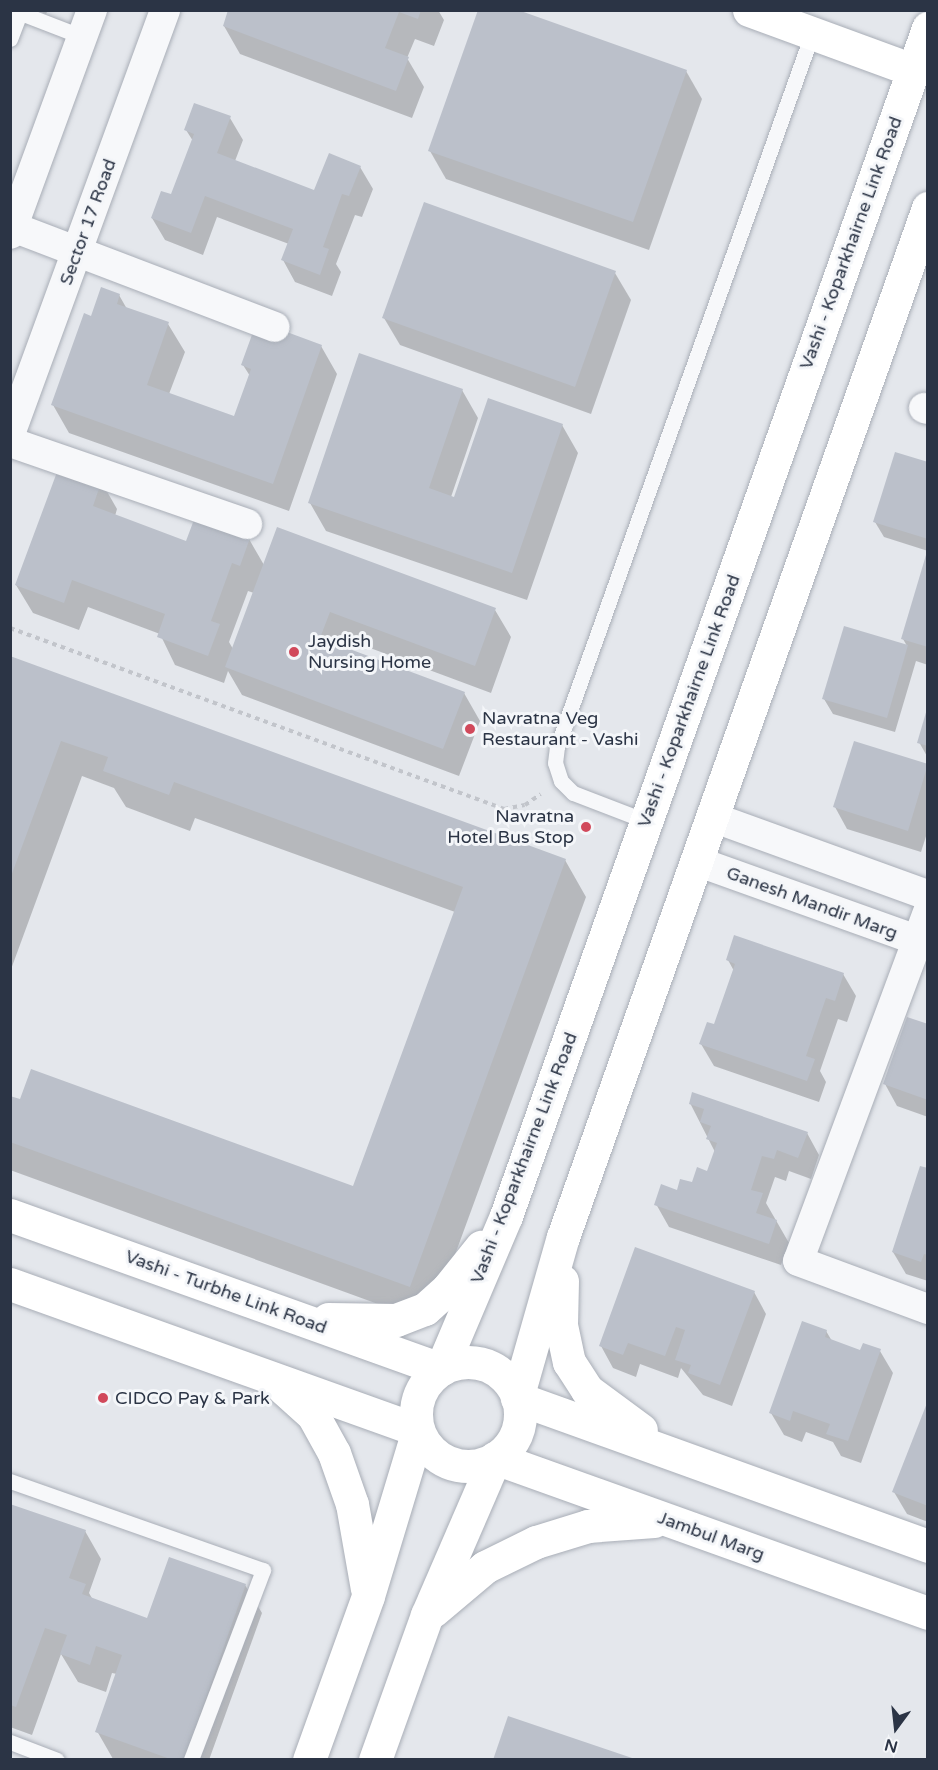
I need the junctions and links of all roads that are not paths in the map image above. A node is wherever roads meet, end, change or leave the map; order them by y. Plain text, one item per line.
1 (165, 10) edge
2 (749, 10) edge
3 (17, 12) edge
4 (87, 24) edge
5 (927, 28) edge
6 (812, 34) junction
7 (10, 39) edge
8 (920, 69) edge
9 (927, 208) edge
10 (12, 231) edge
11 (78, 250) junction
12 (275, 327) dead end
13 (10, 434) edge
14 (10, 442) edge
15 (247, 524) dead end
16 (712, 817) junction
17 (646, 821) junction
18 (696, 861) junction
19 (927, 896) edge
20 (927, 912) edge
21 (922, 942) edge
22 (10, 1215) edge
23 (506, 1216) junction
24 (563, 1237) junction
25 (10, 1284) edge
26 (927, 1309) edge
27 (296, 1317) junction
28 (441, 1369) junction
29 (274, 1380) junction
30 (517, 1398) junction
31 (418, 1430) junction
32 (495, 1458) junction
33 (689, 1460) junction
34 (10, 1481) edge
35 (668, 1520) junction
36 (927, 1546) edge
37 (369, 1596) junction
38 (927, 1613) edge
39 (427, 1615) junction
40 (10, 1742) edge
41 (57, 1760) edge
42 (191, 1760) edge
43 (309, 1760) edge
44 (375, 1760) edge

1 - 11 street, Sector 17 Road
2 - 6 main road
3 - 4 lane
3 - 7 lane
4 - 10 street
5 - 8 main road, Vashi - Koparkhairne Link Road
6 - 8 main road
6 - 17 lane
8 - 17 main road, Vashi - Koparkhairne Link Road
9 - 16 main road
10 - 11 street
11 - 12 street
11 - 13 street, Sector 17 Road
14 - 15 street
16 - 18 main road
16 - 19 street
17 - 23 main road, Vashi - Koparkhairne Link Road
18 - 21 street, Ganesh Mandir Marg
18 - 24 main road
20 - 21 street
21 - 26 street
22 - 27 main road, Vashi - Turbhe Link Road
23 - 27 main road
23 - 28 main road, Vashi - Koparkhairne Link Road
24 - 30 main road
24 - 33 main road
25 - 29 main road
27 - 28 main road, Vashi - Turbhe Link Road
28 - 30 main road
28 - 31 main road
29 - 31 main road
29 - 37 main road
30 - 32 main road
30 - 33 main road
31 - 32 main road
31 - 37 main road
32 - 35 main road, Jambul Marg
32 - 39 main road
33 - 36 main road
34 - 42 lane
35 - 38 main road, Jambul Marg
35 - 39 main road
37 - 43 main road
39 - 44 main road
40 - 41 lane

